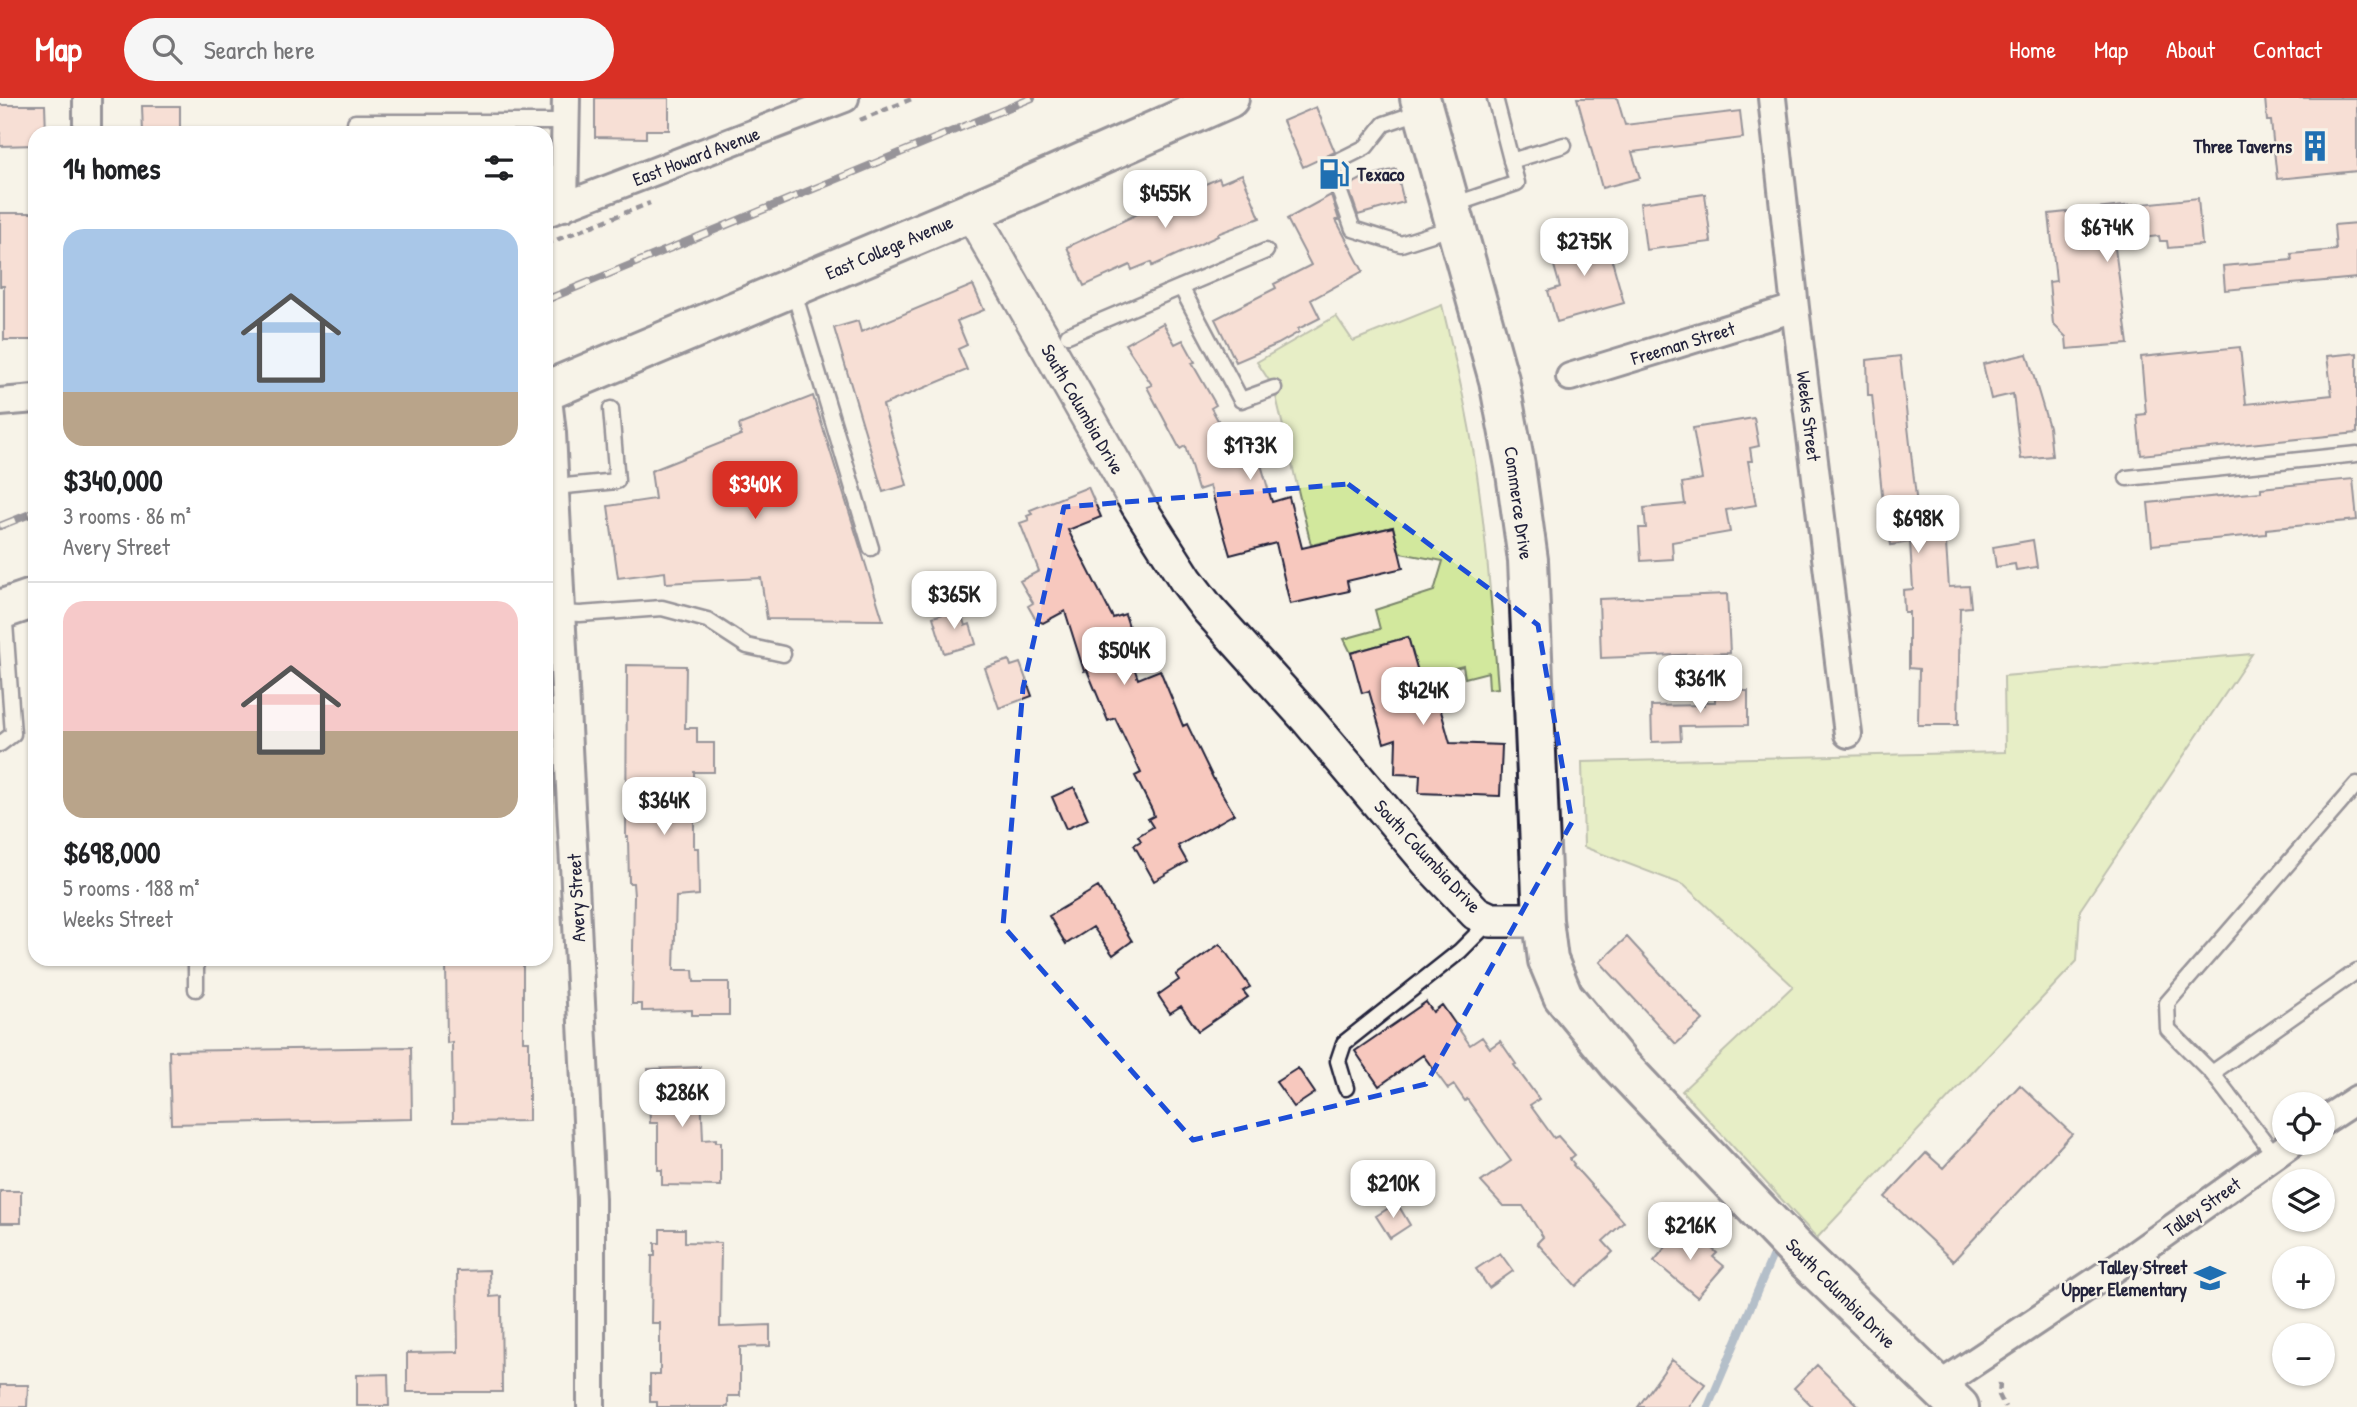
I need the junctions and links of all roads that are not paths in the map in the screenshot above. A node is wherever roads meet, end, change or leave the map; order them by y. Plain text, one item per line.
1 (87, 98) edge
2 (845, 98) edge
3 (1229, 98) edge
4 (1495, 98) edge
5 (1772, 98) edge
6 (1422, 104) edge
7 (565, 110) edge
8 (355, 122) dead end
9 (87, 126) edge
10 (1563, 145) dead end
11 (1511, 161) junction
12 (555, 210) edge
13 (971, 212) junction
14 (1454, 216) junction
15 (1266, 251) dead end
16 (792, 287) junction
17 (1181, 287) junction
18 (1795, 308) junction
19 (1068, 335) dead end
20 (1570, 377) dead end
21 (553, 387) edge
22 (1274, 388) dead end
23 (28, 400) edge
24 (0, 402) edge
25 (611, 410) dead end
26 (553, 444) edge
27 (2357, 454) edge
28 (2127, 478) dead end
29 (555, 487) junction
30 (872, 548) dead end
31 (13, 606) edge
32 (561, 613) junction
33 (783, 654) dead end
34 (1848, 734) dead end
35 (0, 744) edge
36 (2357, 784) edge
37 (1491, 920) junction
38 (1543, 920) junction
39 (196, 966) edge
40 (2357, 971) edge
41 (196, 989) dead end
42 (2212, 1073) junction
43 (1346, 1088) dead end
44 (2357, 1099) edge
45 (2335, 1113) edge
46 (2272, 1136) edge
47 (2276, 1155) edge
48 (1948, 1397) edge
49 (591, 1407) edge

1 - 9 street
2 - 12 street, East Howard Avenue
3 - 13 main road, East College Avenue
4 - 11 lane
5 - 18 street, Weeks Street
6 - 14 main road, Commerce Drive
6 - 14 lane
7 - 8 lane
7 - 12 street
10 - 11 lane
11 - 14 lane
13 - 16 main road, East College Avenue
13 - 37 street, South Columbia Drive
14 - 38 main road, Commerce Drive
15 - 17 lane
16 - 21 main road, East College Avenue
16 - 30 lane
17 - 19 lane
17 - 22 lane
18 - 20 street, Freeman Street
18 - 34 street, Weeks Street
23 - 24 street
25 - 29 lane
26 - 29 street, Avery Street
27 - 28 lane
29 - 32 street, Avery Street
31 - 35 lane
32 - 33 lane
32 - 49 street, Avery Street
36 - 42 lane
37 - 38 street, South Columbia Drive
37 - 43 lane
38 - 48 main road, South Columbia Drive
39 - 41 lane
40 - 42 lane
42 - 46 lane
44 - 45 street
47 - 48 street, Talley Street

